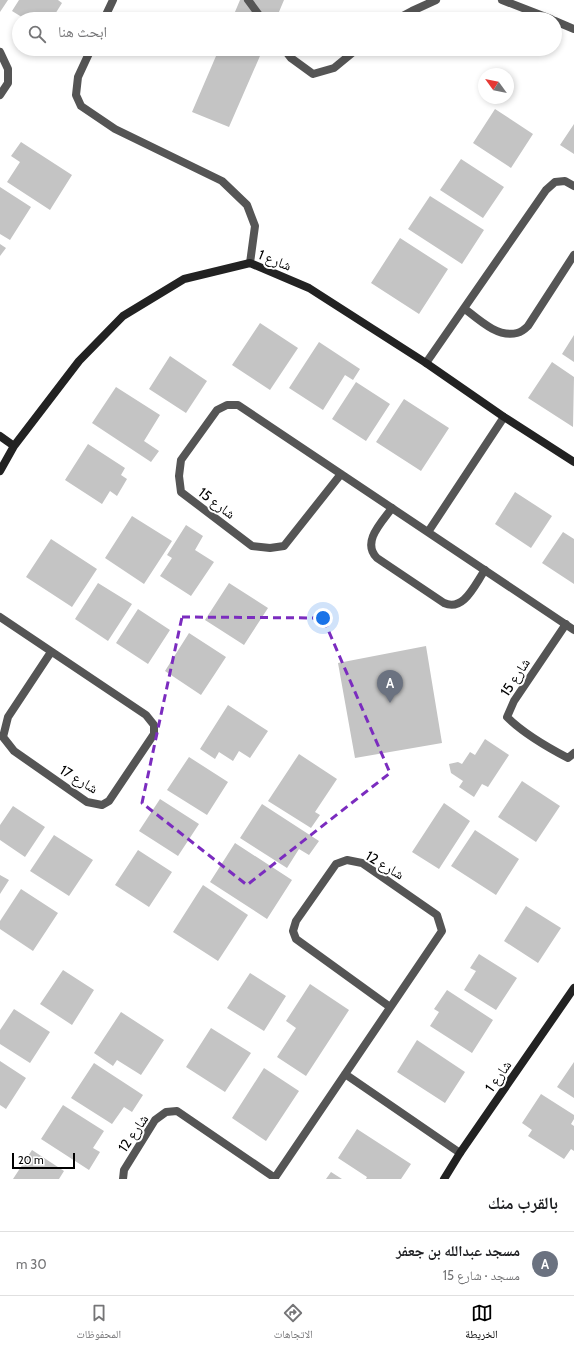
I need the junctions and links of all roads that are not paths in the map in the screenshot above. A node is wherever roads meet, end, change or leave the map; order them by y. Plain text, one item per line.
1 (113, 0) edge
2 (248, 0) edge
3 (436, 0) edge
4 (502, 0) edge
5 (510, 0) edge
6 (107, 12) edge
7 (257, 12) edge
8 (409, 12) edge
9 (535, 12) edge
10 (537, 12) edge
11 (562, 24) edge
12 (574, 30) edge
13 (0, 52) edge
14 (88, 56) edge
15 (289, 56) edge
16 (349, 56) edge
17 (0, 95) edge
18 (574, 186) edge
19 (574, 255) edge
20 (250, 263) junction
21 (464, 309) junction
22 (426, 364) junction
23 (504, 417) junction
24 (0, 436) edge
25 (14, 446) junction
26 (574, 462) edge
27 (0, 470) edge
28 (341, 474) junction
29 (392, 508) junction
30 (428, 532) junction
31 (485, 570) junction
32 (0, 617) edge
33 (566, 624) junction
34 (574, 630) edge
35 (51, 652) junction
36 (574, 753) edge
37 (574, 988) edge
38 (390, 1007) junction
39 (345, 1074) junction
40 (460, 1153) junction
41 (274, 1178) edge
42 (123, 1179) edge
43 (444, 1179) edge

1 - 6 street
2 - 7 street
3 - 8 street
4 - 9 street
5 - 10 street
11 - 12 street
13 - 17 street
14 - 20 street
15 - 16 street
18 - 21 street
19 - 21 street
20 - 22 street, شارع 1
20 - 25 street, شارع 1
21 - 22 street
22 - 23 street, شارع 1
23 - 26 street, شارع 1
23 - 30 street
24 - 25 street
25 - 27 street, شارع 1
28 - 28 street, شارع 15
28 - 29 street, شارع 15
29 - 30 street, شارع 15
29 - 31 street
30 - 31 street, شارع 15
31 - 33 street, شارع 15
32 - 35 street, شارع 17
33 - 34 street, شارع 15
33 - 36 street, شارع 15
35 - 35 street, شارع 17
37 - 40 street, شارع 1
38 - 38 street, شارع 12
38 - 39 street, شارع 12
39 - 40 street
39 - 41 street, شارع 12
40 - 43 street, شارع 1
41 - 42 street, شارع 12

